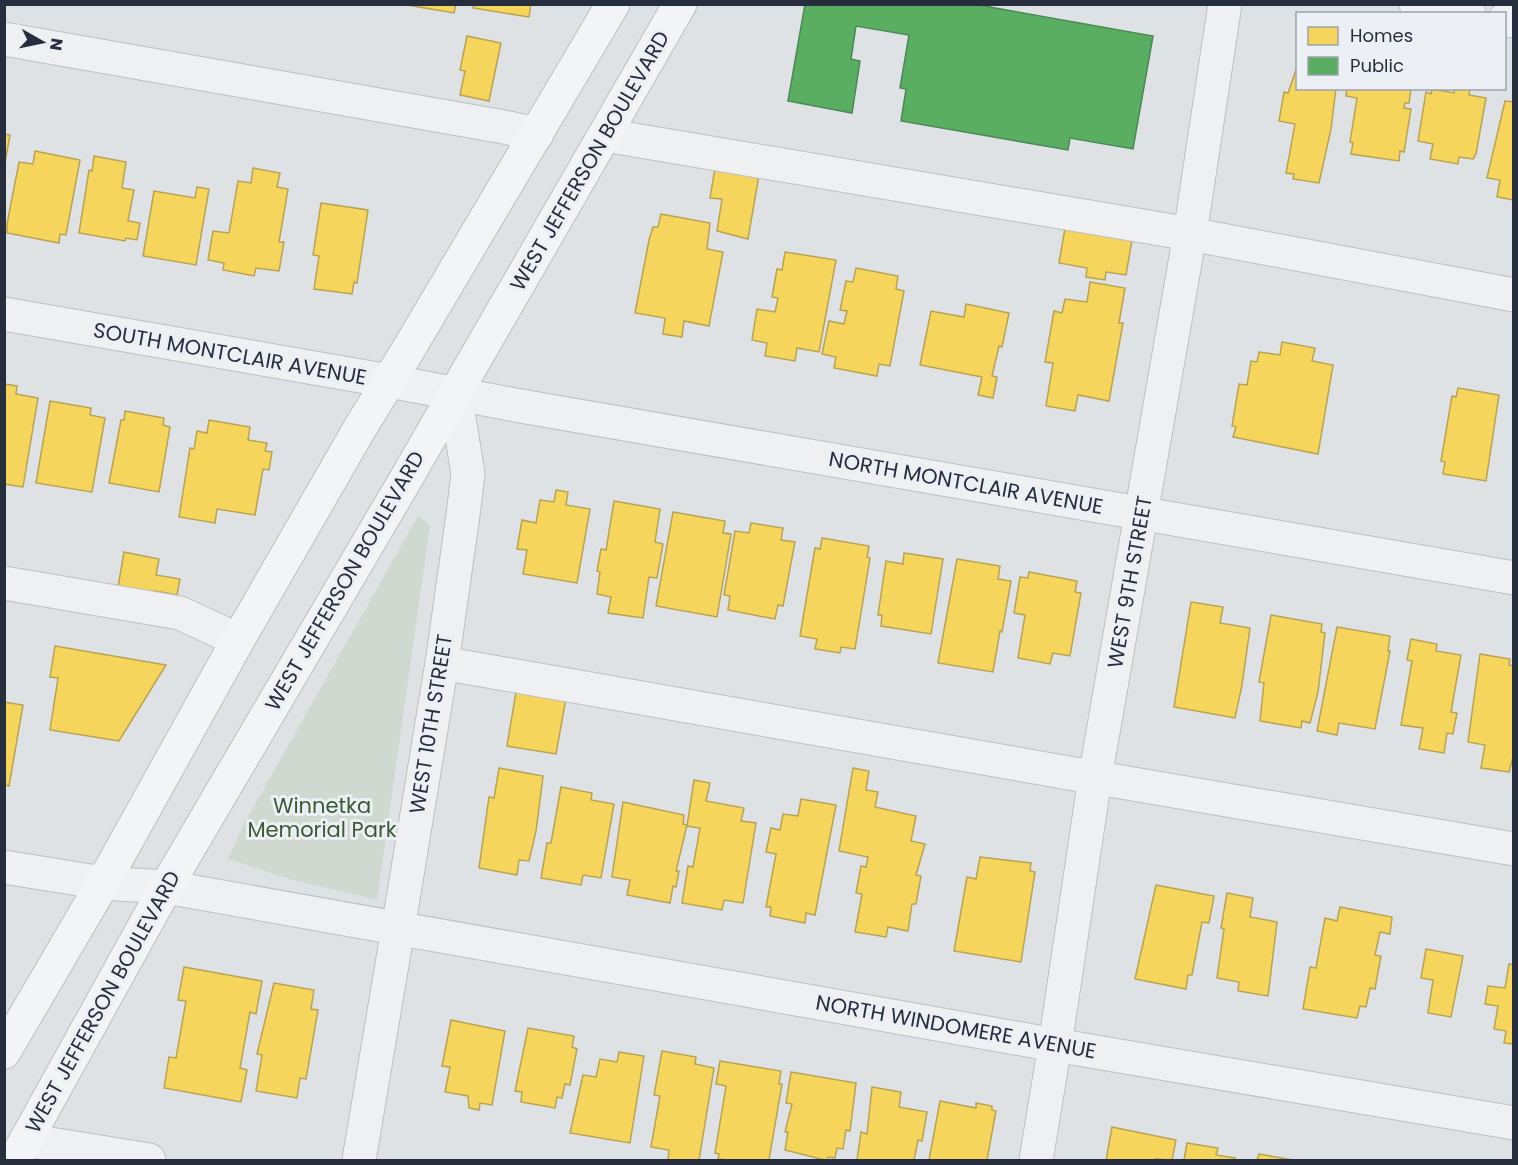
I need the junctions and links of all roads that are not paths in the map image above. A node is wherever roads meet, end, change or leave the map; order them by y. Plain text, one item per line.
1 (613, 4) edge
2 (680, 4) edge
3 (1225, 4) edge
4 (1416, 4) edge
5 (1458, 12) edge
6 (4, 39) edge
7 (537, 134) junction
8 (605, 135) junction
9 (1190, 234) junction
10 (1514, 296) edge
11 (4, 314) edge
12 (389, 381) junction
13 (455, 394) junction
14 (1142, 513) junction
15 (1514, 578) edge
16 (4, 584) edge
17 (238, 640) junction
18 (442, 663) junction
19 (1095, 778) junction
20 (1514, 849) edge
21 (4, 867) edge
22 (103, 883) junction
23 (166, 888) junction
24 (399, 929) junction
25 (1055, 1045) junction
26 (4, 1052) edge
27 (1514, 1123) edge
28 (21, 1150) edge
29 (149, 1161) edge
30 (359, 1161) edge
31 (1036, 1161) edge

1 - 7 main road
2 - 8 main road, WEST JEFFERSON BOULEVARD
3 - 9 street, WEST 9TH STREET
4 - 5 street
6 - 7 street
7 - 12 main road
8 - 9 street
8 - 13 main road, WEST JEFFERSON BOULEVARD
9 - 10 street
9 - 14 street, WEST 9TH STREET
11 - 12 street, SOUTH MONTCLAIR AVENUE
12 - 13 street, SOUTH MONTCLAIR AVENUE
12 - 17 main road
13 - 14 street, NORTH MONTCLAIR AVENUE
13 - 18 street, WEST 10TH STREET
13 - 23 main road, WEST JEFFERSON BOULEVARD
14 - 15 street, NORTH MONTCLAIR AVENUE
14 - 19 street, WEST 9TH STREET
16 - 17 street
17 - 22 main road
18 - 19 street
18 - 24 street, WEST 10TH STREET
19 - 20 street
19 - 25 street, WEST 9TH STREET
21 - 22 street, NORTH WINDOMERE AVENUE
22 - 23 street, NORTH WINDOMERE AVENUE
22 - 26 main road
23 - 24 street, NORTH WINDOMERE AVENUE
23 - 28 main road, WEST JEFFERSON BOULEVARD
24 - 25 street, NORTH WINDOMERE AVENUE
24 - 30 street, WEST 10TH STREET
25 - 27 street, NORTH WINDOMERE AVENUE
25 - 31 street, WEST 9TH STREET
28 - 29 street

